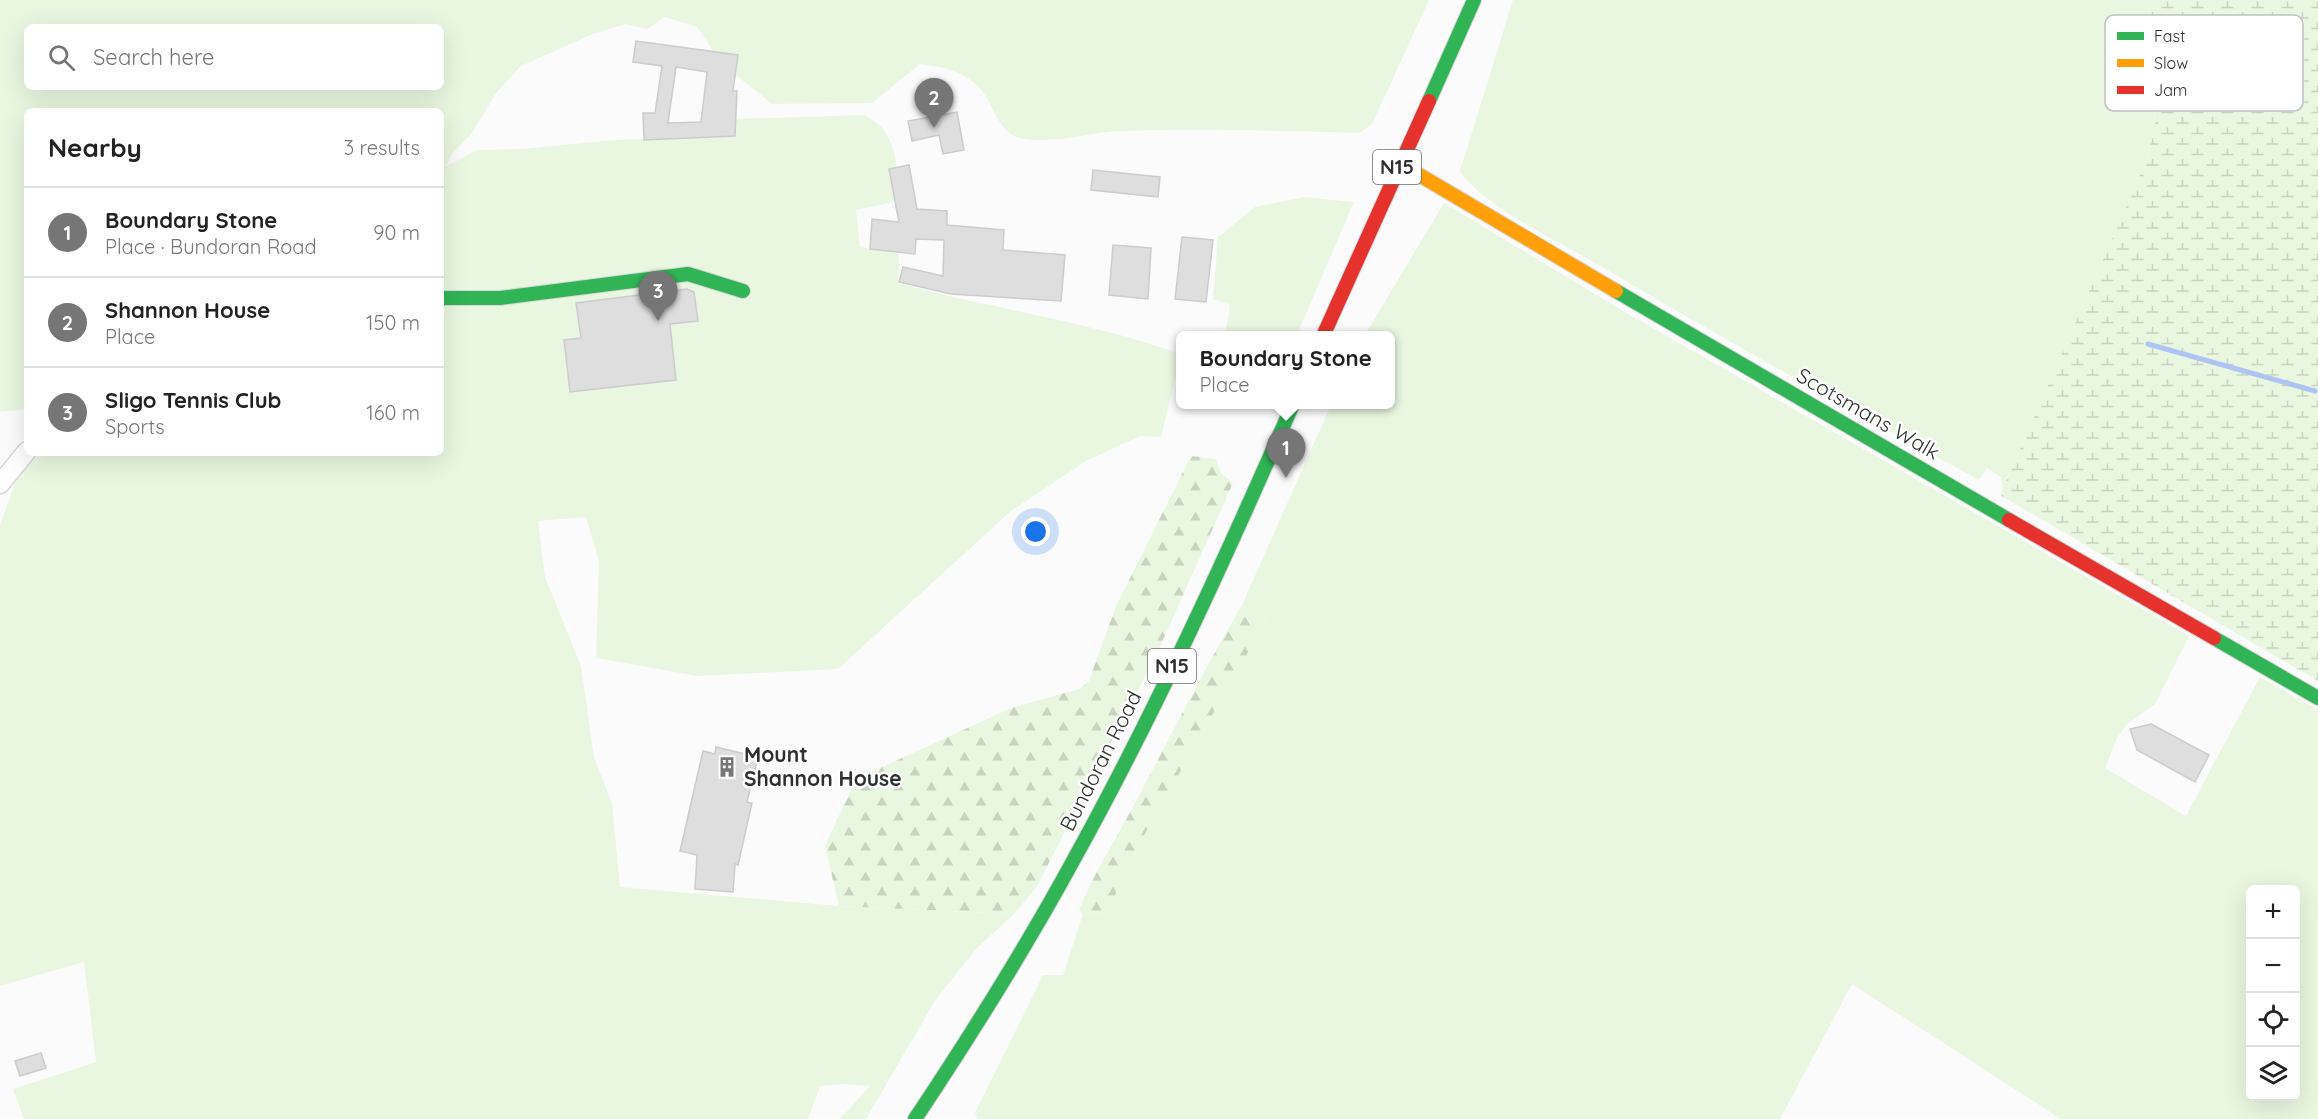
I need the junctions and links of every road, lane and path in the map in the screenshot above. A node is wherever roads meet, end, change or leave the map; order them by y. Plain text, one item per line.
1 (1474, 0) edge
2 (1399, 163) junction
3 (743, 291) dead end
4 (444, 298) edge
5 (1325, 331) edge
6 (1291, 409) edge
7 (24, 455) edge
8 (0, 484) edge
9 (2318, 698) edge
10 (915, 1119) edge

1 - 2 main road, N15
2 - 5 main road, N15
2 - 9 main road, Scotsmans Walk
3 - 4 main road
6 - 10 main road, Bundoran Road / N15
7 - 8 street

